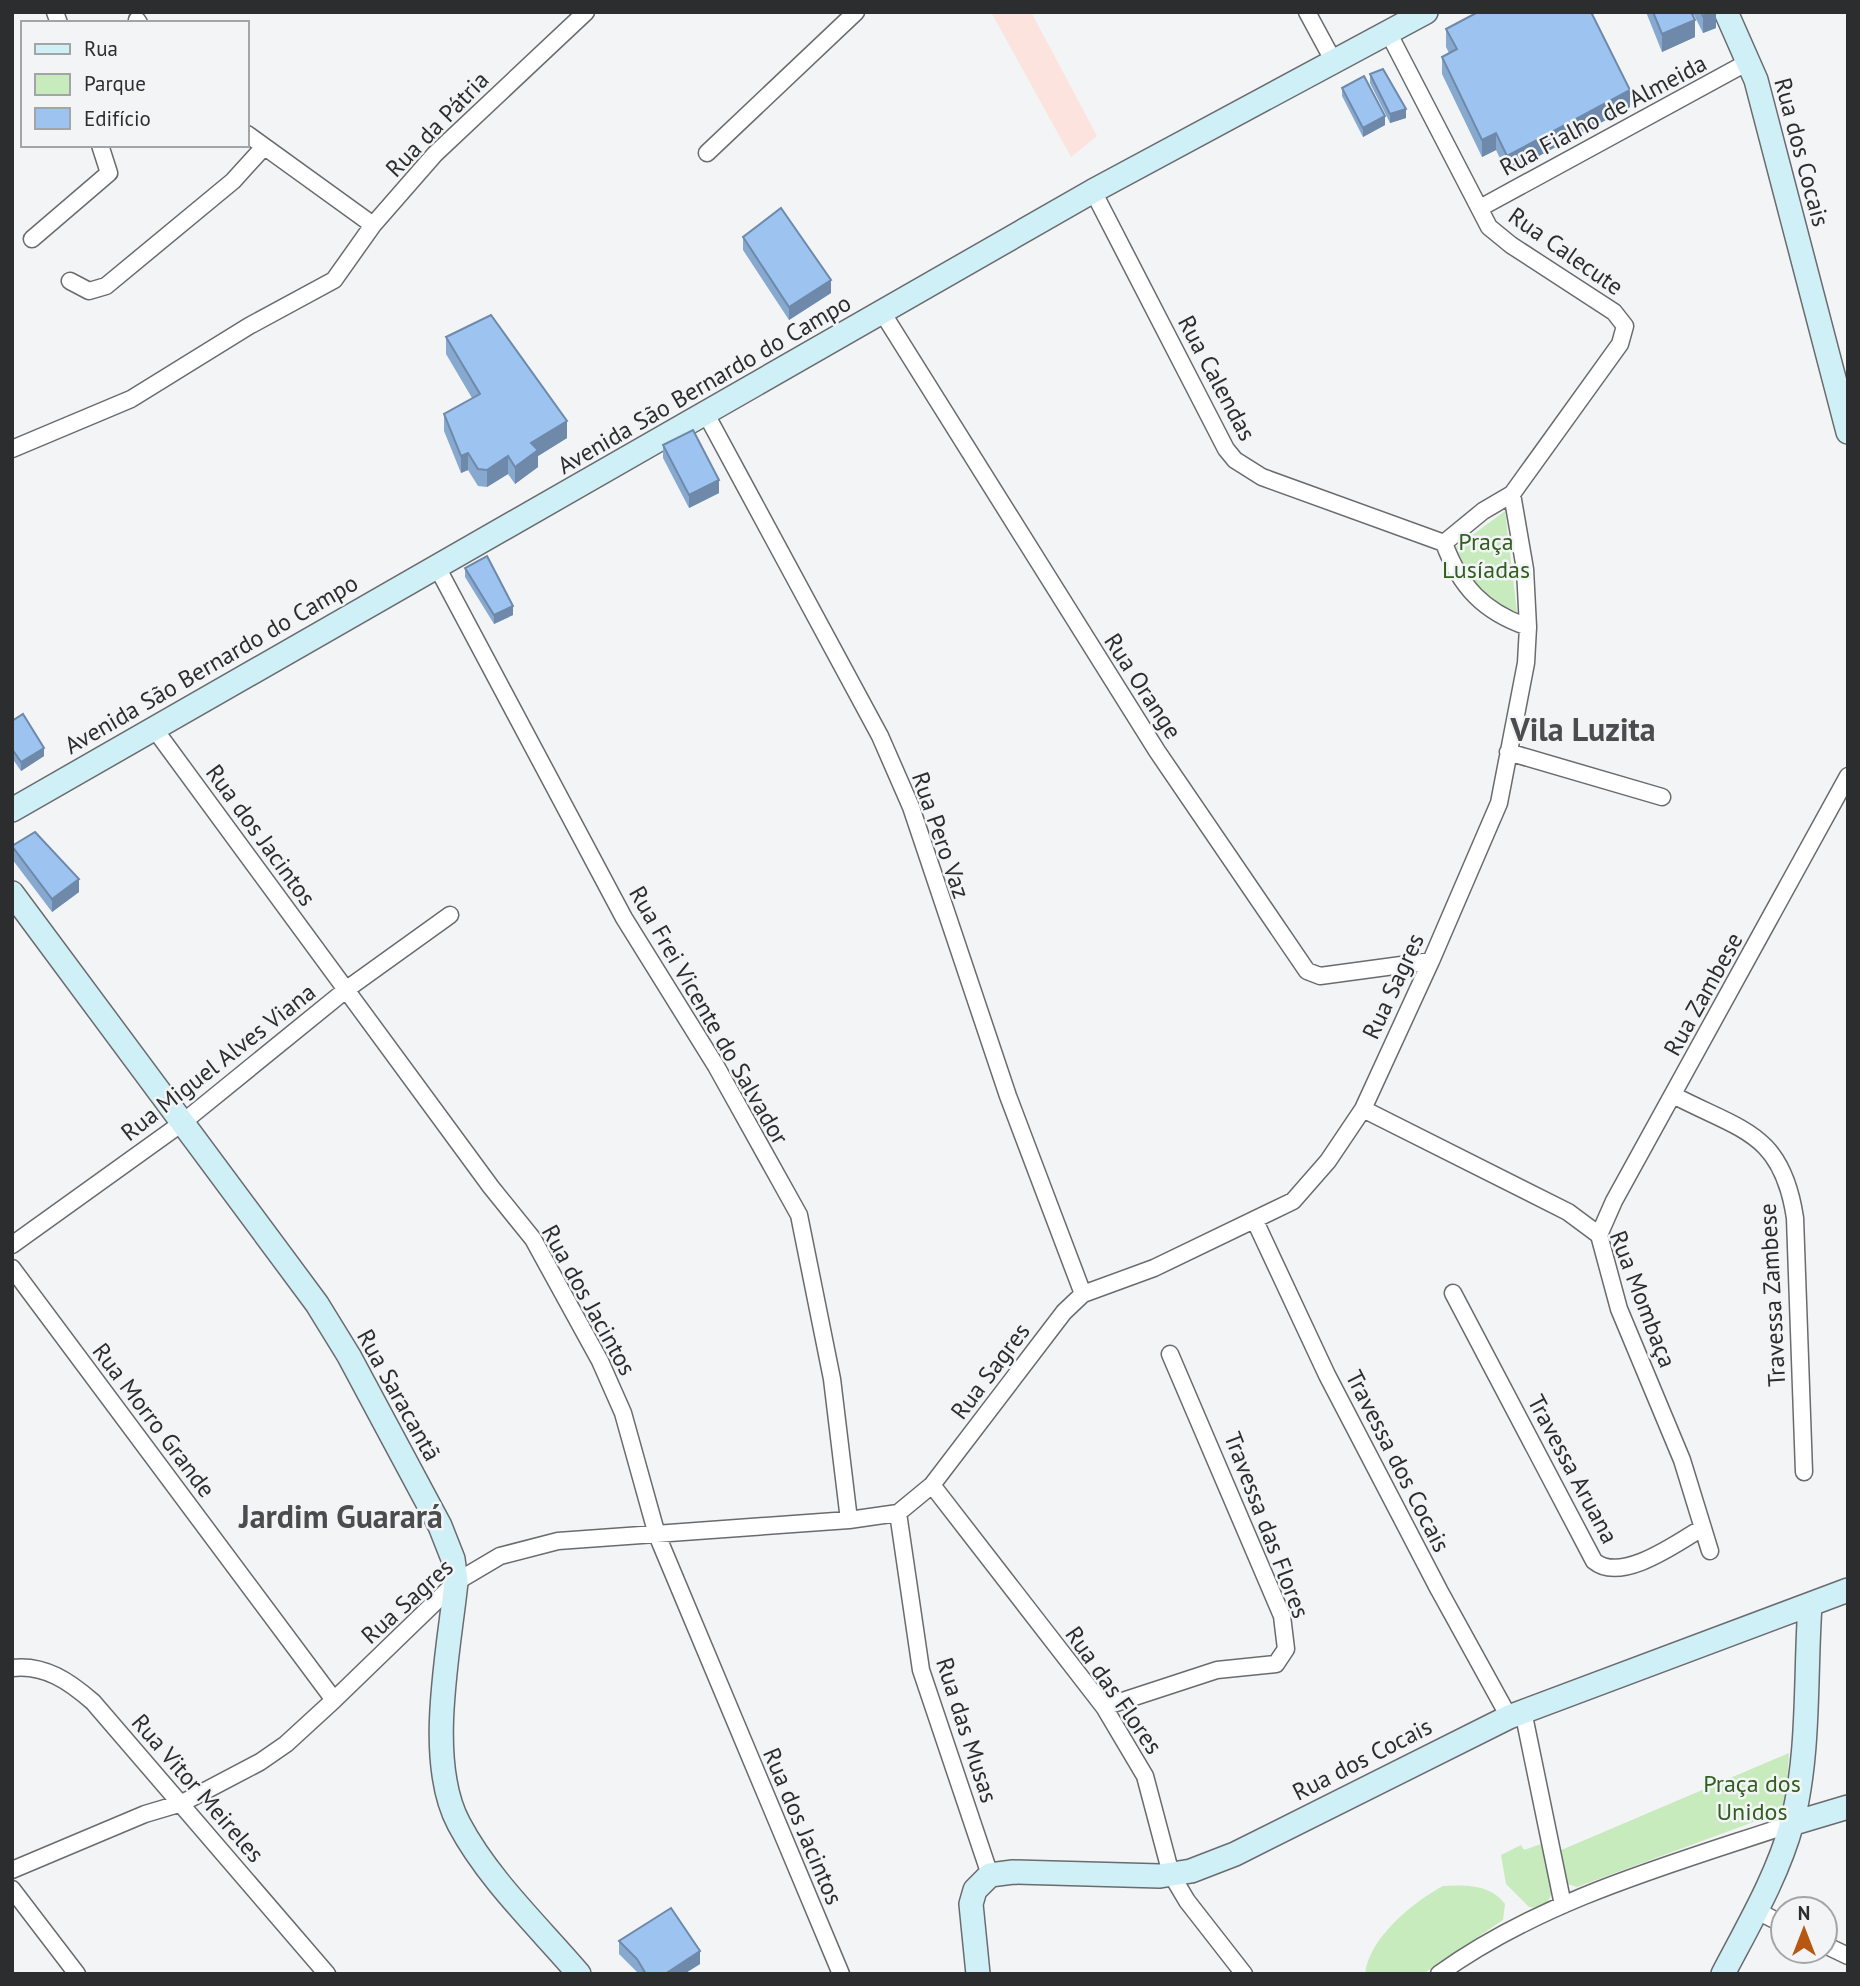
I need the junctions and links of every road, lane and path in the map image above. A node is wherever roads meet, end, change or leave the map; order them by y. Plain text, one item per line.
1 (586, 12) edge
2 (856, 12) edge
3 (1307, 12) edge
4 (1426, 12) edge
5 (1726, 12) edge
6 (1388, 33) junction
7 (1334, 62) junction
8 (1748, 62) junction
9 (248, 135) edge
10 (101, 147) edge
11 (263, 149) junction
12 (707, 153) dead end
13 (1093, 191) junction
14 (1480, 208) junction
15 (373, 225) junction
16 (33, 239) dead end
17 (70, 281) dead end
18 (882, 312) junction
19 (706, 414) junction
20 (1848, 432) edge
21 (12, 449) edge
22 (1512, 494) junction
23 (1444, 543) junction
24 (436, 565) junction
25 (1528, 627) junction
26 (153, 727) junction
27 (1508, 752) junction
28 (1848, 776) edge
29 (1662, 797) dead end
30 (12, 810) edge
31 (12, 893) edge
32 (450, 915) dead end
33 (1431, 961) junction
34 (347, 989) junction
35 (1673, 1095) junction
36 (1363, 1109) junction
37 (182, 1123) junction
38 (1255, 1221) junction
39 (1599, 1235) junction
40 (12, 1245) edge
41 (12, 1268) edge
42 (1453, 1293) dead end
43 (1083, 1294) junction
44 (1170, 1354) dead end
45 (1804, 1472) dead end
46 (932, 1485) junction
47 (898, 1513) junction
48 (849, 1520) junction
49 (1702, 1528) junction
50 (657, 1535) junction
51 (1710, 1551) dead end
52 (456, 1582) junction
53 (1848, 1590) edge
54 (1810, 1605) junction
55 (12, 1668) edge
56 (334, 1700) junction
57 (1104, 1707) junction
58 (1516, 1714) junction
59 (182, 1803) junction
60 (1848, 1807) edge
61 (1791, 1824) junction
62 (12, 1870) edge
63 (1171, 1874) junction
64 (990, 1875) junction
65 (12, 1889) edge
66 (1563, 1905) junction
67 (1755, 1910) junction
68 (1769, 1917) edge
69 (77, 1974) edge
70 (327, 1974) edge
71 (579, 1974) edge
72 (841, 1974) edge
73 (978, 1974) edge
74 (1244, 1974) edge
75 (1439, 1974) edge
76 (1723, 1974) edge

1 - 15 street, Rua da Pátria
2 - 12 street
3 - 7 street
4 - 6 street, Avenida São Bernardo do Campo
5 - 8 street, Rua dos Cocais
6 - 7 street, Avenida São Bernardo do Campo
6 - 14 street, Rua Calecute
7 - 13 street, Avenida São Bernardo do Campo
8 - 14 street, Rua Fialho de Almeida
8 - 20 street, Rua dos Cocais
9 - 11 street
10 - 16 street
11 - 15 street
11 - 17 street
13 - 18 street, Avenida São Bernardo do Campo
13 - 23 street, Rua Calendas
14 - 22 street, Rua Calecute
15 - 21 street, Rua da Pátria
18 - 19 street, Avenida São Bernardo do Campo
18 - 33 street, Rua Orange
19 - 24 street, Avenida São Bernardo do Campo
19 - 43 street, Rua Pero Vaz
22 - 23 street
22 - 25 street
23 - 25 street
24 - 26 street, Avenida São Bernardo do Campo
24 - 48 street, Rua Frei Vicente do Salvador
25 - 27 street, Rua Sagres
26 - 30 street, Avenida São Bernardo do Campo
26 - 34 street, Rua dos Jacintos
27 - 29 street
27 - 33 street, Rua Sagres
28 - 35 street, Rua Zambese
31 - 37 street, Rua Saracantã
32 - 34 street, Rua Miguel Alves Viana
33 - 36 street, Rua Sagres
34 - 37 street, Rua Miguel Alves Viana
34 - 50 street, Rua dos Jacintos
35 - 39 street, Rua Zambese
35 - 45 street, Travessa Zambese
36 - 38 street, Rua Sagres
36 - 39 street, Rua Mombaça
37 - 40 street, Rua Miguel Alves Viana
37 - 52 street, Rua Saracantã
38 - 43 street, Rua Sagres
38 - 58 street, Travessa dos Cocais
39 - 49 street, Rua Mombaça
41 - 56 street, Rua Morro Grande
42 - 49 street, Travessa Aruana
43 - 46 street, Rua Sagres
44 - 57 street, Travessa das Flores
46 - 47 street, Rua Sagres
46 - 57 street, Rua das Flores
47 - 48 street, Rua Sagres
47 - 64 street, Rua das Musas
48 - 50 street, Rua Sagres
49 - 51 street, Rua Mombaça
50 - 52 street, Rua Sagres
50 - 72 street, Rua dos Jacintos
52 - 56 street, Rua Sagres
52 - 71 street, Rua Saracantã
53 - 54 street, Rua dos Cocais
54 - 58 street, Rua dos Cocais
54 - 61 street
55 - 59 street, Rua Vitor Meireles
56 - 59 street, Rua Sagres
57 - 63 street, Rua das Flores
58 - 63 street, Rua dos Cocais
58 - 66 street, Travessa dos Cocais
59 - 62 street, Rua Sagres
59 - 70 street, Rua Vitor Meireles
60 - 61 street
61 - 66 street
61 - 67 street
63 - 64 street, Rua dos Cocais
63 - 74 street, Rua das Flores
64 - 73 street
65 - 69 street
66 - 75 street
67 - 68 street
67 - 76 street

